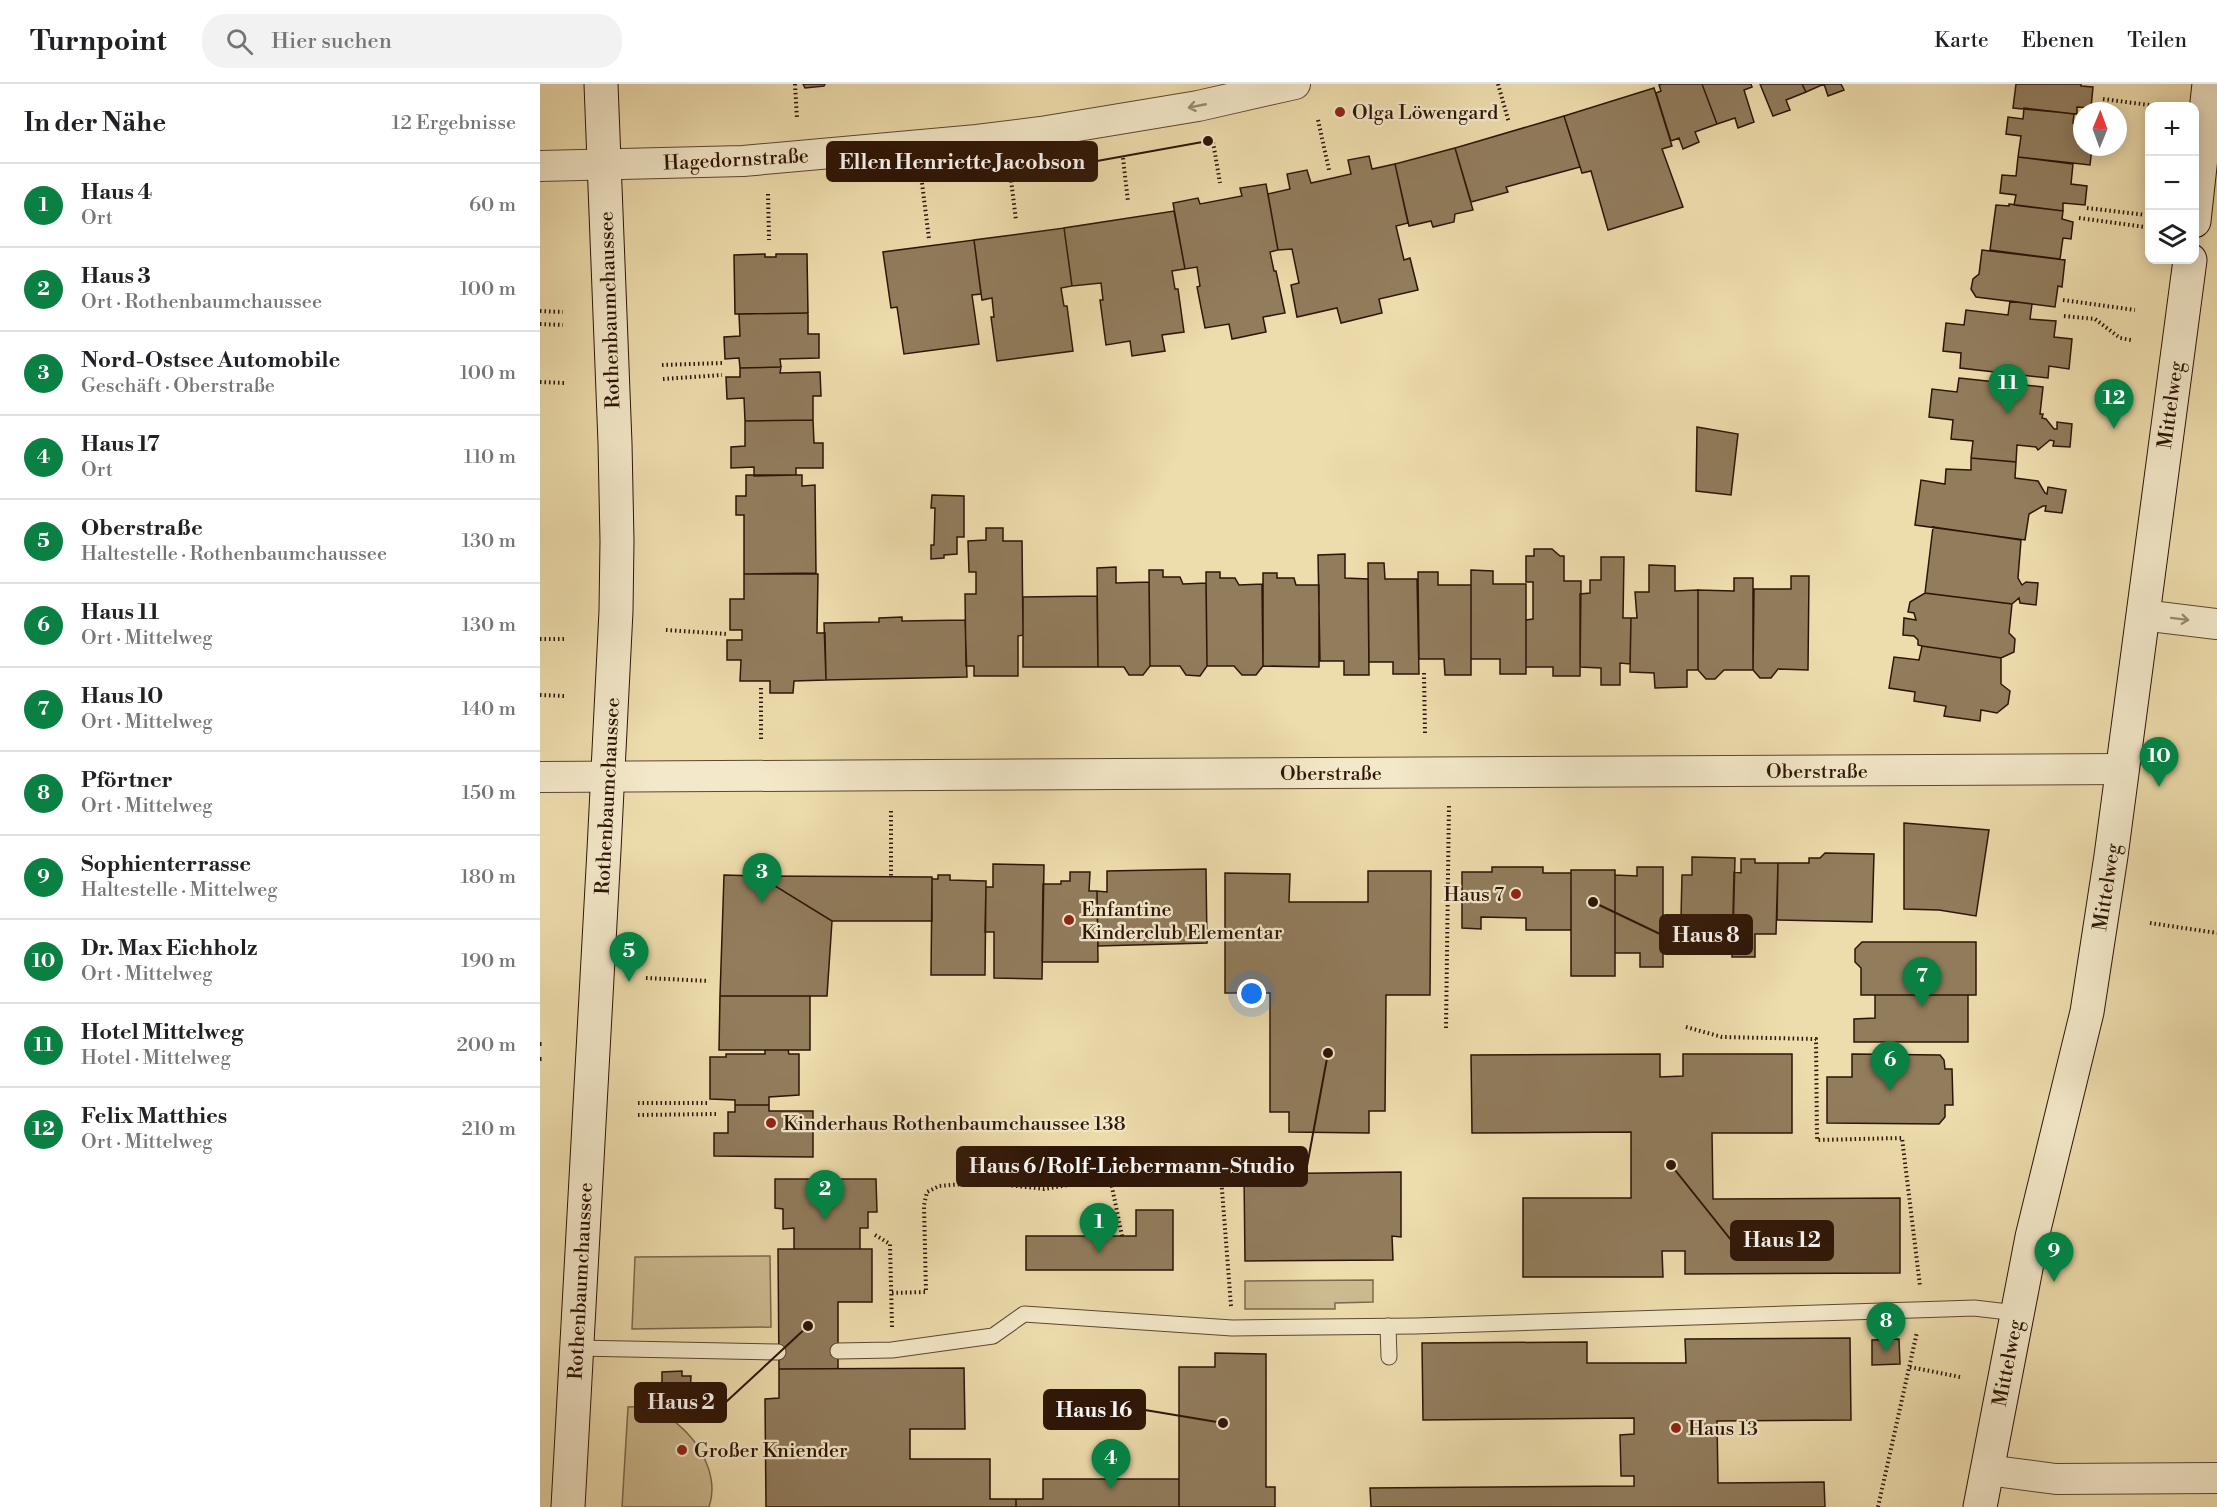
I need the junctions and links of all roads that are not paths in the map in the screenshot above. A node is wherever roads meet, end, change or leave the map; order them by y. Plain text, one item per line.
1 (601, 84) edge
2 (1296, 84) edge
3 (2209, 84) edge
4 (603, 164) junction
5 (540, 166) edge
6 (2195, 210) edge
7 (2189, 264) edge
8 (2142, 615) junction
9 (2217, 624) edge
10 (2123, 770) junction
11 (540, 777) edge
12 (608, 777) junction
13 (2017, 1313) junction
14 (1388, 1326) junction
15 (576, 1348) junction
16 (838, 1351) dead end
17 (778, 1352) dead end
18 (1389, 1358) dead end
19 (1987, 1470) junction
20 (2217, 1478) edge
21 (568, 1507) edge
22 (1980, 1507) edge

1 - 4 main road, Rothenbaumchaussee
2 -> 4 street, Hagedornstraße
3 - 6 main road
4 - 5 street, Hagedornstraße
4 - 12 main road, Rothenbaumchaussee
7 - 8 main road, Mittelweg
8 -> 9 street
8 - 10 main road, Mittelweg
10 - 12 street, Oberstraße
10 - 13 main road, Mittelweg
11 - 12 street, Oberstraße
12 - 15 main road, Rothenbaumchaussee
13 - 14 lane
13 - 19 main road, Mittelweg
14 - 16 lane
14 - 18 lane
15 - 17 lane
15 - 21 main road, Rothenbaumchaussee
19 - 20 street
19 - 22 main road, Mittelweg

